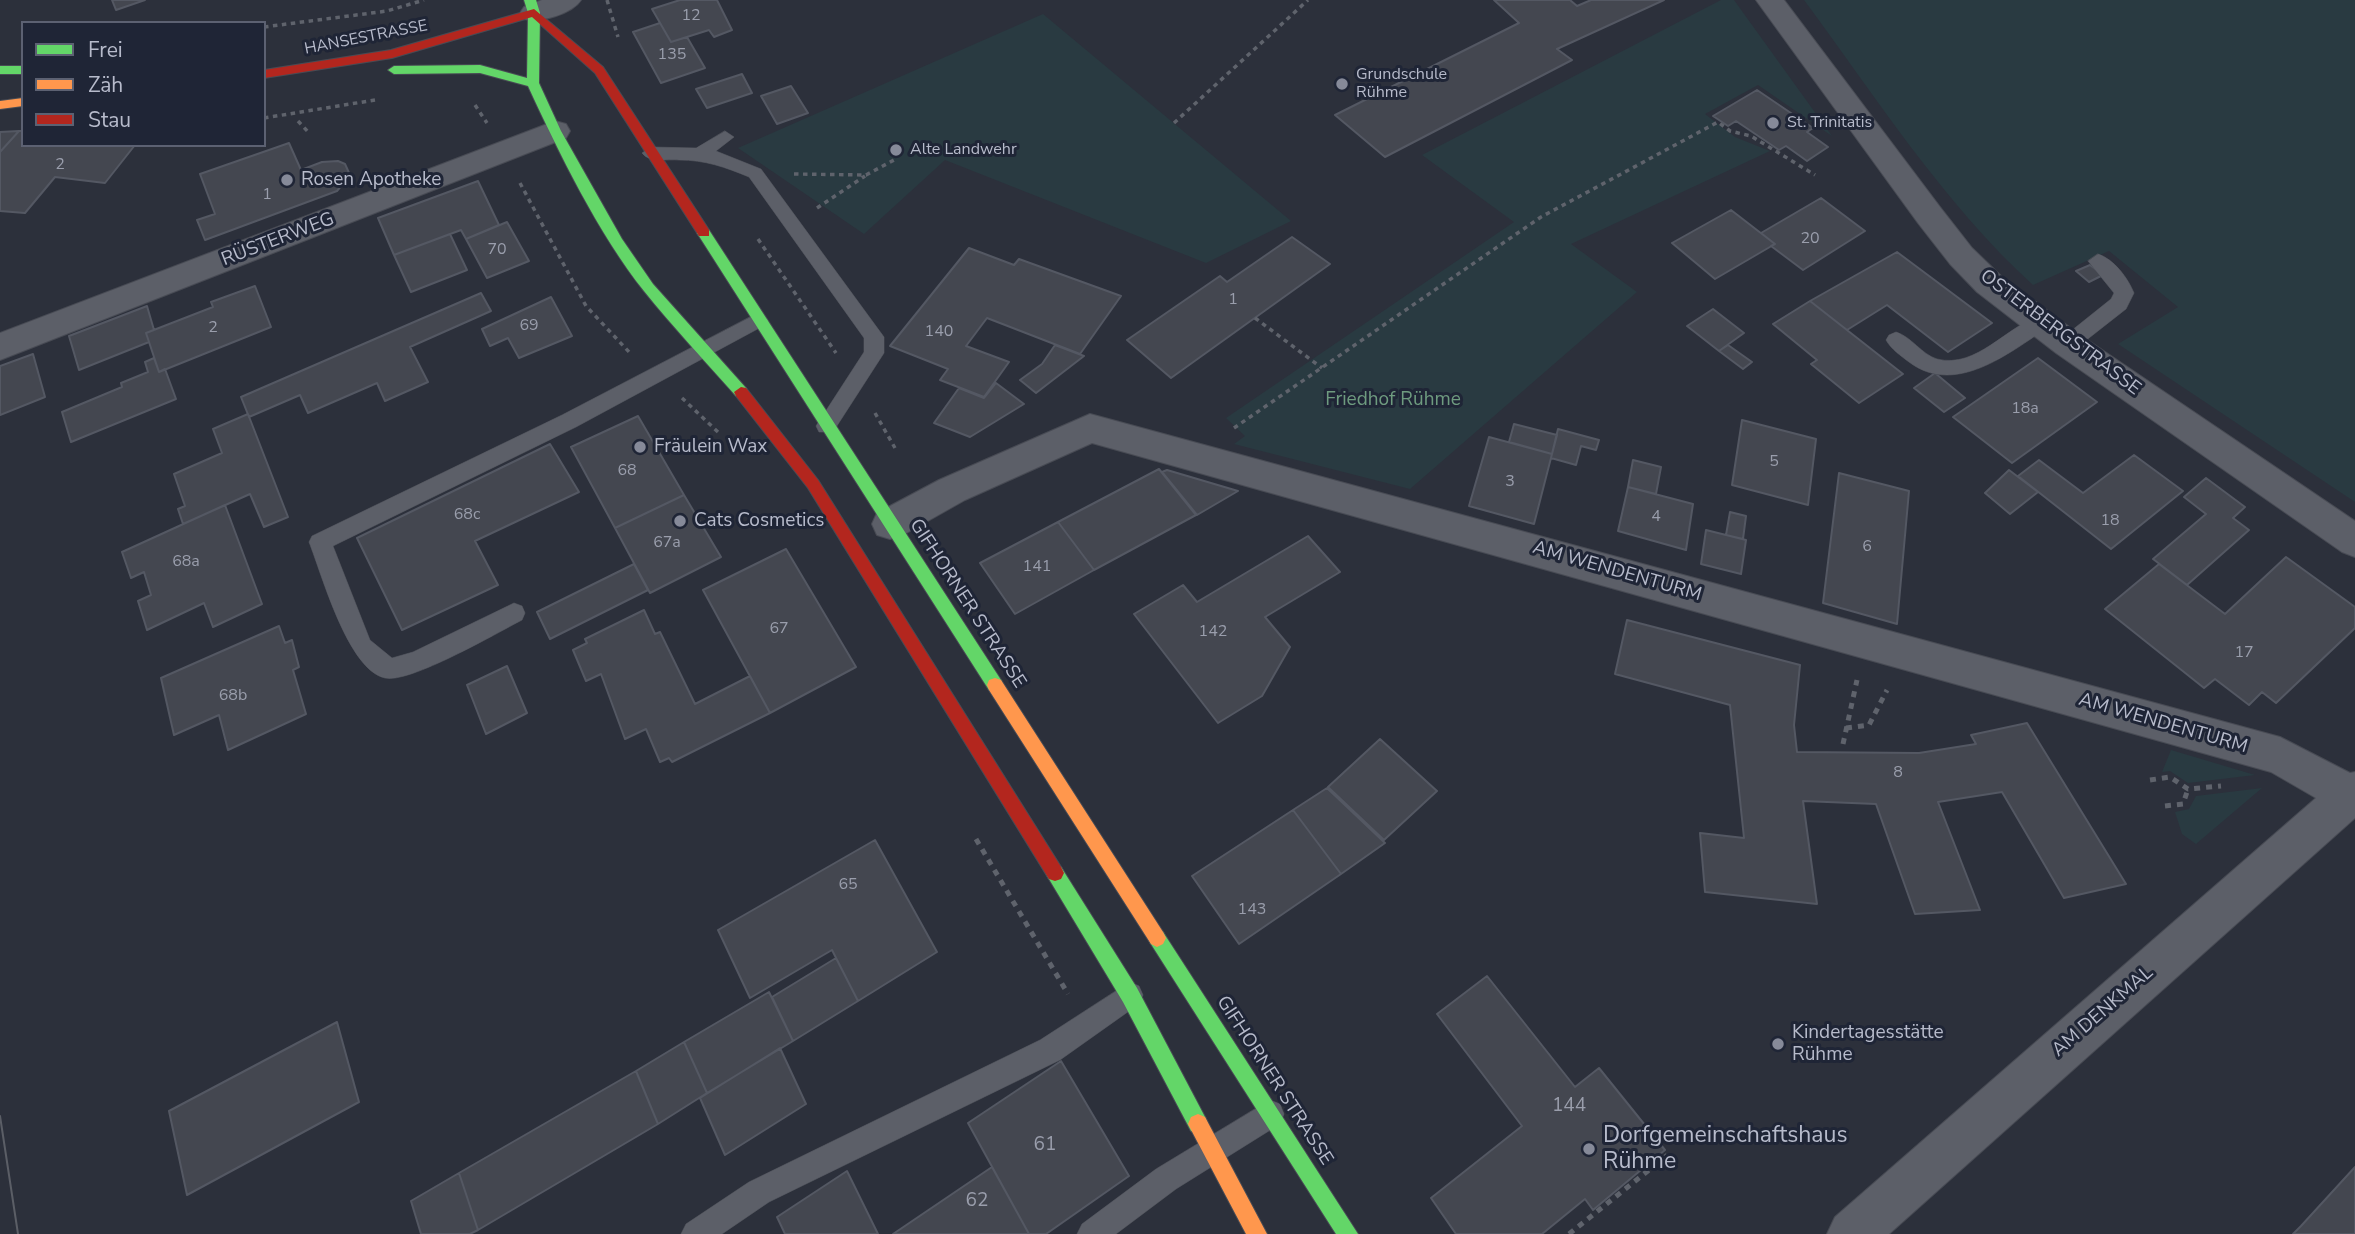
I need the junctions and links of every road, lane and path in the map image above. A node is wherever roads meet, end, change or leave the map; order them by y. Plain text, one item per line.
1 (424, 0) edge
2 (567, 0) edge
3 (1307, 0) edge
4 (1770, 0) edge
5 (532, 6) edge
6 (451, 20) dead end
7 (266, 27) edge
8 (21, 69) edge
9 (0, 70) edge
10 (266, 74) edge
11 (533, 83) junction
12 (266, 86) edge
13 (384, 98) dead end
14 (469, 101) dead end
15 (21, 102) edge
16 (0, 104) edge
17 (266, 118) edge
18 (298, 121) dead end
19 (1174, 123) dead end
20 (555, 131) junction
21 (310, 134) dead end
22 (725, 136) dead end
23 (504, 152) junction
24 (651, 153) junction
25 (700, 154) junction
26 (894, 160) dead end
27 (755, 173) junction
28 (866, 175) junction
29 (1815, 175) dead end
30 (823, 204) dead end
31 (2098, 261) dead end
32 (1255, 318) dead end
33 (758, 320) junction
34 (2040, 323) junction
35 (1896, 340) dead end
36 (2068, 344) junction
37 (0, 347) edge
38 (703, 349) junction
39 (1322, 368) junction
40 (656, 374) junction
41 (826, 426) junction
42 (1232, 429) dead end
43 (720, 434) dead end
44 (890, 524) junction
45 (2355, 541) edge
46 (514, 613) dead end
47 (1892, 680) dead end
48 (1852, 704) dead end
49 (1846, 728) junction
50 (1843, 744) dead end
51 (2150, 780) dead end
52 (2353, 793) edge
53 (2165, 806) dead end
54 (971, 829) dead end
55 (1130, 995) junction
56 (1092, 1021) junction
57 (1270, 1114) junction
58 (1214, 1149) junction
59 (1669, 1154) dead end
60 (696, 1234) edge
61 (1092, 1234) edge
62 (1257, 1234) edge
63 (1348, 1234) edge
64 (1569, 1234) edge
65 (1852, 1234) edge

1 - 7 path
2 - 5 street
3 - 19 path
4 - 34 street, OSTERBERGSTRASSE
5 - 6 main road, HANSESTRASSE
5 - 10 main road, HANSESTRASSE
5 - 11 main road
5 - 24 main road, GIFHORNER STRASSE
8 - 9 main road
11 - 12 main road, HANSESTRASSE
11 - 20 main road
13 - 17 path
14 - 23 path
15 - 16 main road
18 - 21 path
20 - 23 street, RÜSTERWEG
20 - 38 main road
22 - 25 lane
23 - 37 street, RÜSTERWEG
23 - 40 path
24 - 25 lane
24 - 33 main road, GIFHORNER STRASSE
25 - 27 lane
26 - 28 path
27 - 28 path
27 - 41 lane
28 - 30 path
29 - 39 path
31 - 36 lane
32 - 39 path
33 - 38 lane
33 - 41 main road, GIFHORNER STRASSE
34 - 35 lane
34 - 36 street, OSTERBERGSTRASSE
36 - 45 street, OSTERBERGSTRASSE
38 - 40 lane
38 - 55 main road
39 - 42 path
40 - 43 path
40 - 46 lane
41 - 44 main road, GIFHORNER STRASSE
44 - 52 street, AM WENDENTURM
44 - 57 main road, GIFHORNER STRASSE
47 - 49 path
48 - 49 path
49 - 50 path
51 - 53 path
52 - 65 street, AM DENKMAL
54 - 56 path
55 - 56 lane
55 - 58 main road
56 - 60 lane
57 - 58 lane
57 - 63 main road, GIFHORNER STRASSE
58 - 61 lane
58 - 62 main road
59 - 64 path

